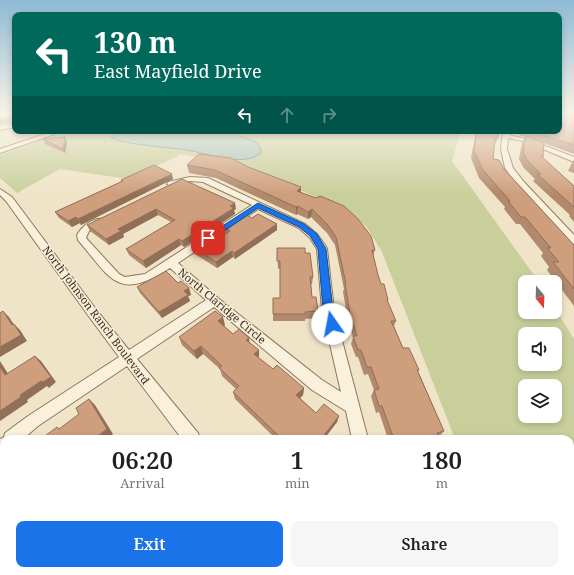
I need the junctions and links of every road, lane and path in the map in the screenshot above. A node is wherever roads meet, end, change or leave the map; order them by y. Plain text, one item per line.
1 (18, 141) edge
2 (30, 141) edge
3 (505, 141) edge
4 (527, 141) edge
5 (0, 147) edge
6 (0, 151) edge
7 (574, 160) edge
8 (0, 190) edge
9 (161, 190) edge
10 (258, 205) junction
11 (113, 214) edge
12 (574, 241) edge
13 (171, 264) junction
14 (214, 301) junction
15 (128, 359) junction
16 (352, 407) junction
17 (16, 435) edge
18 (189, 435) edge
19 (359, 435) edge

1 - 5 street
2 - 6 street
3 - 12 street
4 - 7 street
8 - 15 street, North Johnson Ranch Boulevard
9 - 10 street
10 - 13 street
10 - 16 street
11 - 13 street, North Claridge Circle
13 - 14 street, North Claridge Circle
14 - 15 street
14 - 16 street, North Claridge Circle
15 - 17 street
15 - 18 street, North Johnson Ranch Boulevard
16 - 19 street

